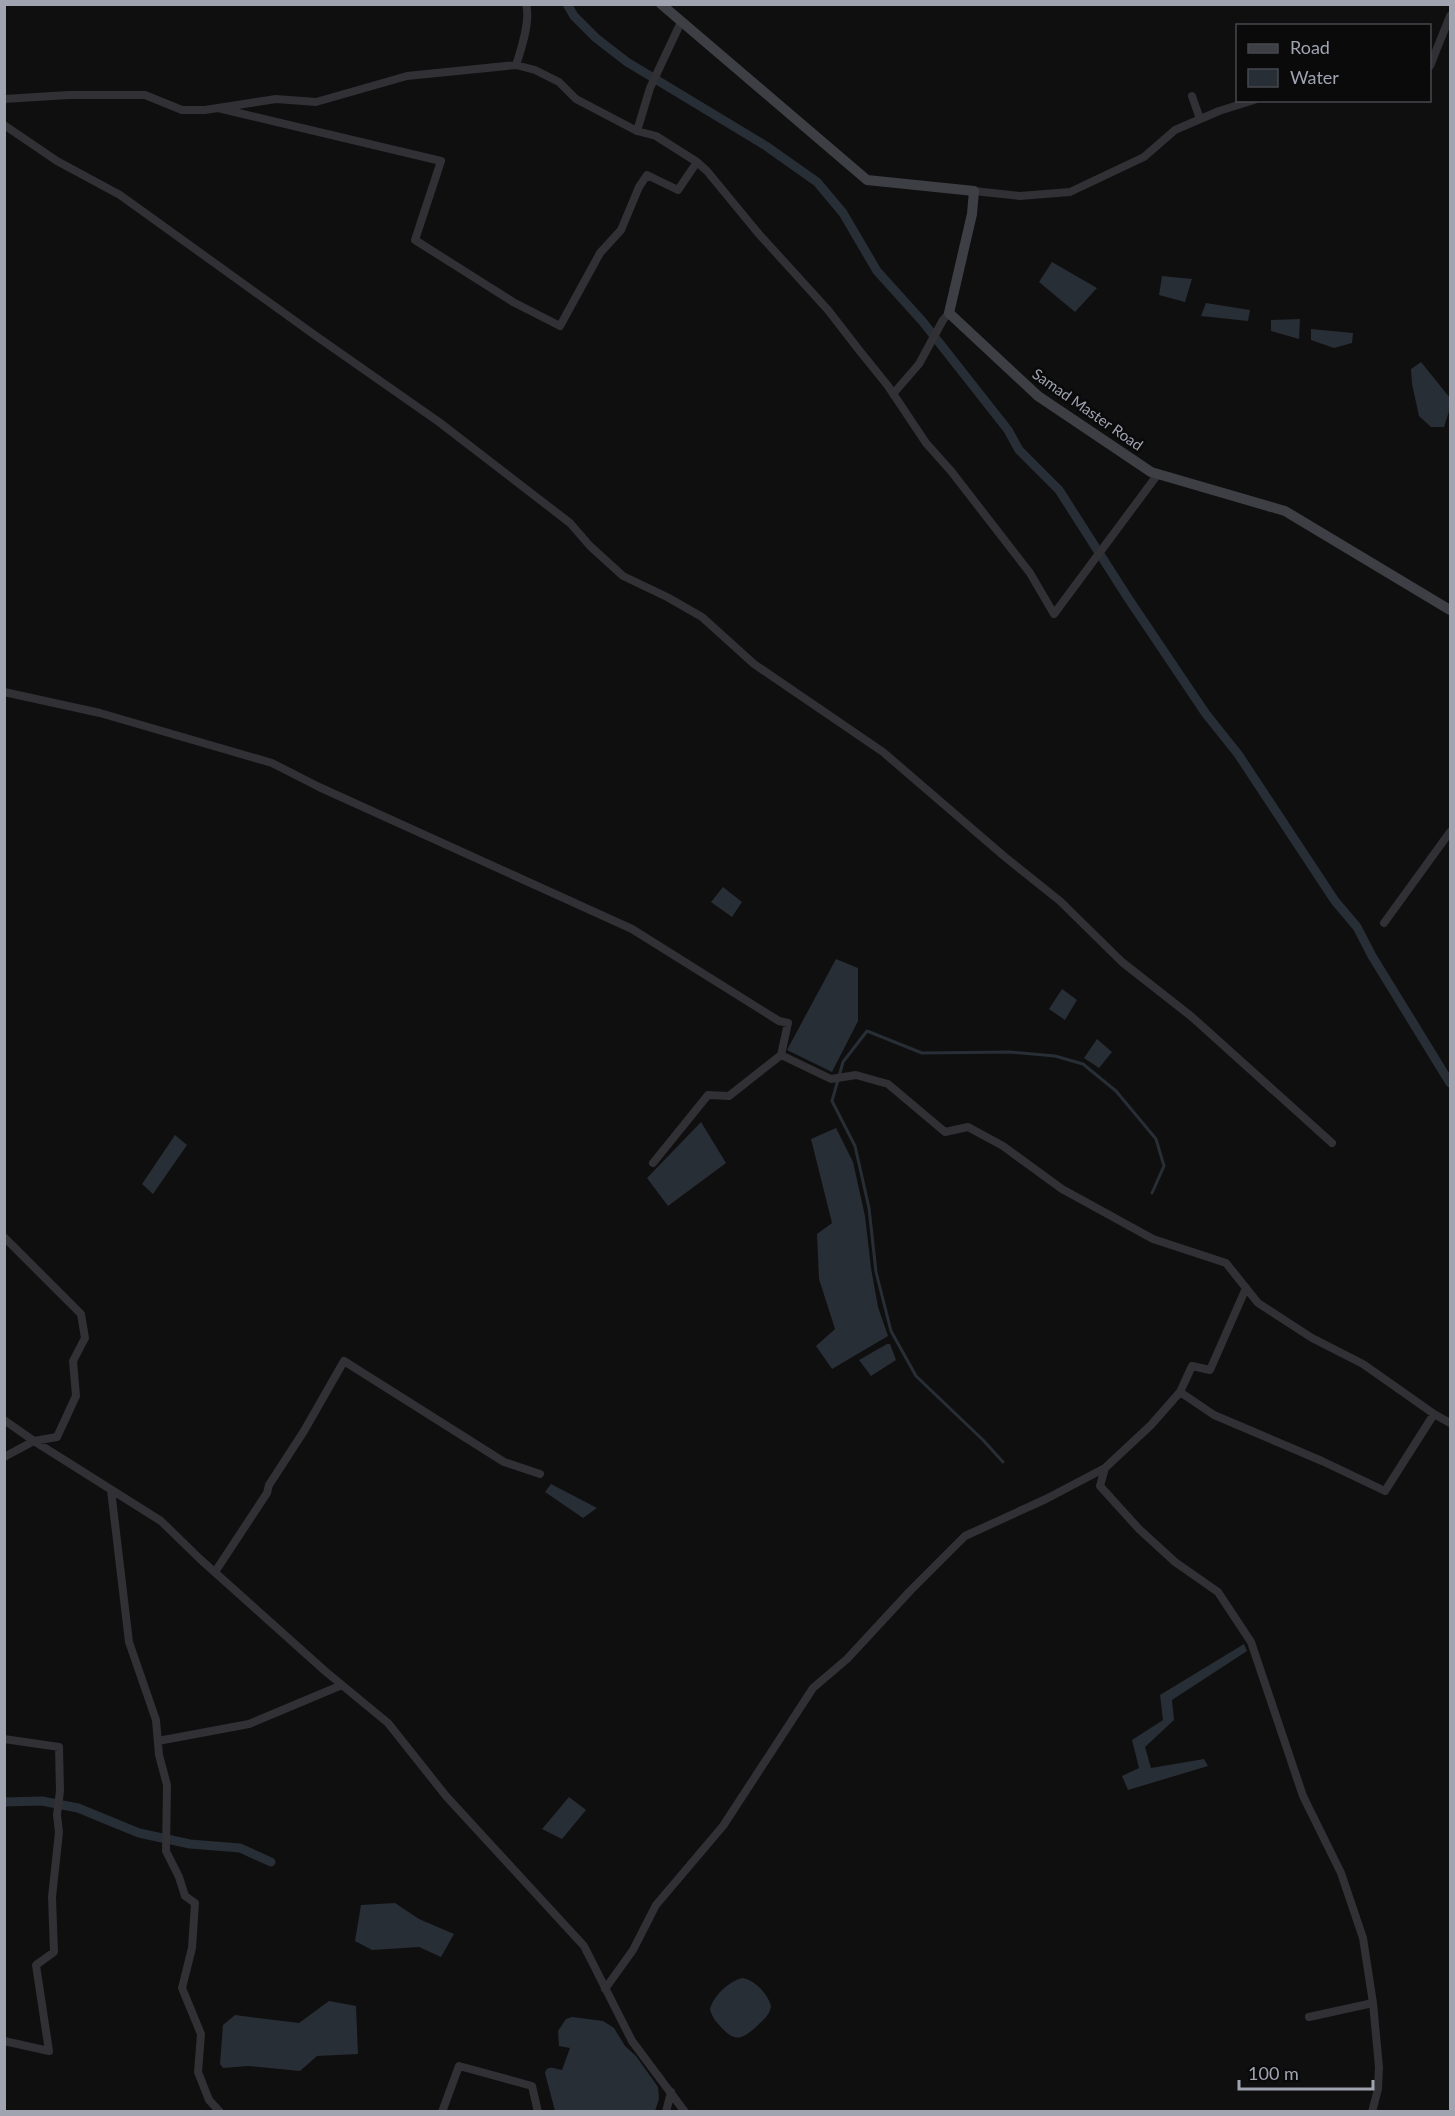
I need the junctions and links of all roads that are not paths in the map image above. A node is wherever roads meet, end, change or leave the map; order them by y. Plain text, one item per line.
1 (526, 4) edge
2 (661, 4) edge
3 (1450, 16) edge
4 (681, 22) junction
5 (1431, 64) edge
6 (516, 65) junction
7 (1192, 96) dead end
8 (4, 99) edge
9 (1248, 102) edge
10 (218, 108) junction
11 (1200, 119) junction
12 (4, 125) edge
13 (637, 131) junction
14 (697, 162) junction
15 (974, 191) junction
16 (946, 316) junction
17 (893, 394) junction
18 (1158, 474) junction
19 (1450, 610) edge
20 (4, 692) edge
21 (1450, 832) edge
22 (1384, 923) dead end
23 (781, 1055) junction
24 (1332, 1143) dead end
25 (653, 1163) dead end
26 (4, 1237) edge
27 (1246, 1288) junction
28 (1180, 1392) junction
29 (1434, 1414) junction
30 (4, 1420) edge
31 (1450, 1423) edge
32 (34, 1441) junction
33 (4, 1457) edge
34 (1105, 1468) junction
35 (540, 1474) dead end
36 (111, 1490) junction
37 (215, 1572) junction
38 (342, 1685) junction
39 (4, 1739) edge
40 (158, 1741) junction
41 (605, 1989) junction
42 (1373, 2003) junction
43 (1309, 2017) dead end
44 (4, 2041) edge
45 (671, 2092) junction
46 (220, 2112) edge
47 (442, 2112) edge
48 (538, 2112) edge
49 (666, 2112) edge
50 (685, 2112) edge
51 (1372, 2112) edge

1 - 6 street
2 - 4 street
3 - 5 street
4 - 13 street
4 - 15 street
6 - 10 street
6 - 13 street
7 - 11 street
8 - 10 street
9 - 11 street
10 - 14 street
11 - 15 street
12 - 24 street
13 - 14 street
14 - 17 street
15 - 16 street
16 - 17 street
16 - 18 street, Samad Master Road
17 - 18 street
18 - 19 street, Samad Master Road
20 - 23 street
21 - 22 street
23 - 25 street
23 - 27 street
26 - 32 street
27 - 28 street
27 - 29 street
28 - 29 street
28 - 34 street
29 - 31 street
30 - 32 street
32 - 33 street
32 - 36 street
34 - 41 street
34 - 42 street
35 - 37 street
36 - 37 street
36 - 40 street
37 - 38 street
38 - 40 street
38 - 41 street
39 - 44 street
40 - 46 street
41 - 45 street
42 - 43 street
42 - 51 street
45 - 49 street
45 - 50 street
47 - 48 street

